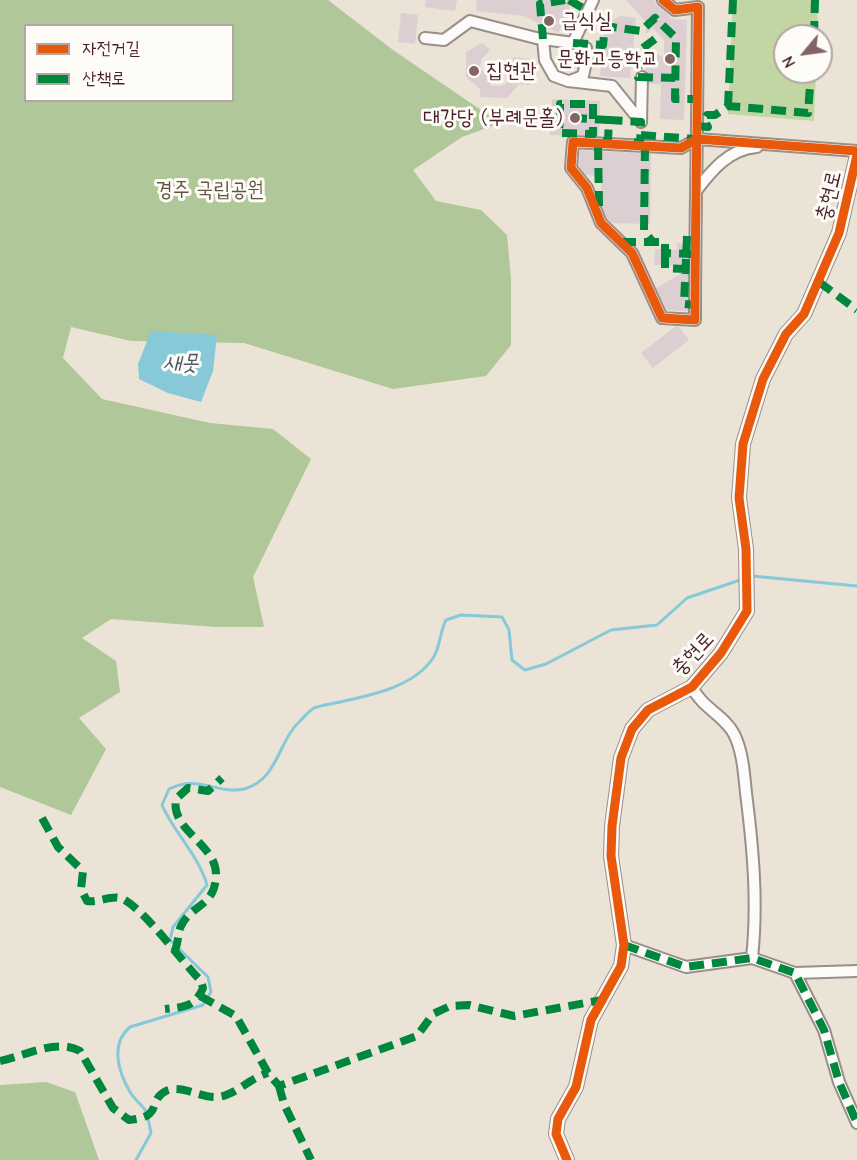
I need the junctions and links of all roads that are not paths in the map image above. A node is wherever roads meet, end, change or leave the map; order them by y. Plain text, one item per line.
1 (593, 0) edge
2 (663, 0) edge
3 (425, 38) dead end
4 (543, 39) junction
5 (573, 43) junction
6 (642, 77) dead end
7 (568, 81) junction
8 (696, 139) junction
9 (774, 145) junction
10 (857, 153) edge
11 (696, 191) junction
12 (692, 687) junction
13 (624, 945) junction
14 (752, 958) junction
15 (857, 971) edge
16 (795, 973) junction
17 (857, 1123) edge
18 (567, 1160) edge

1 - 5 street
2 - 8 street
3 - 4 street
4 - 5 street
4 - 7 street
5 - 7 street
6 - 7 street
8 - 9 street
8 - 11 street
8 - 11 street
9 - 10 street
9 - 11 street
10 - 12 street, 충현로
12 - 13 street, 충현로
12 - 14 street
13 - 14 street
13 - 18 street, 충현로
14 - 16 street
15 - 16 street
16 - 17 street

